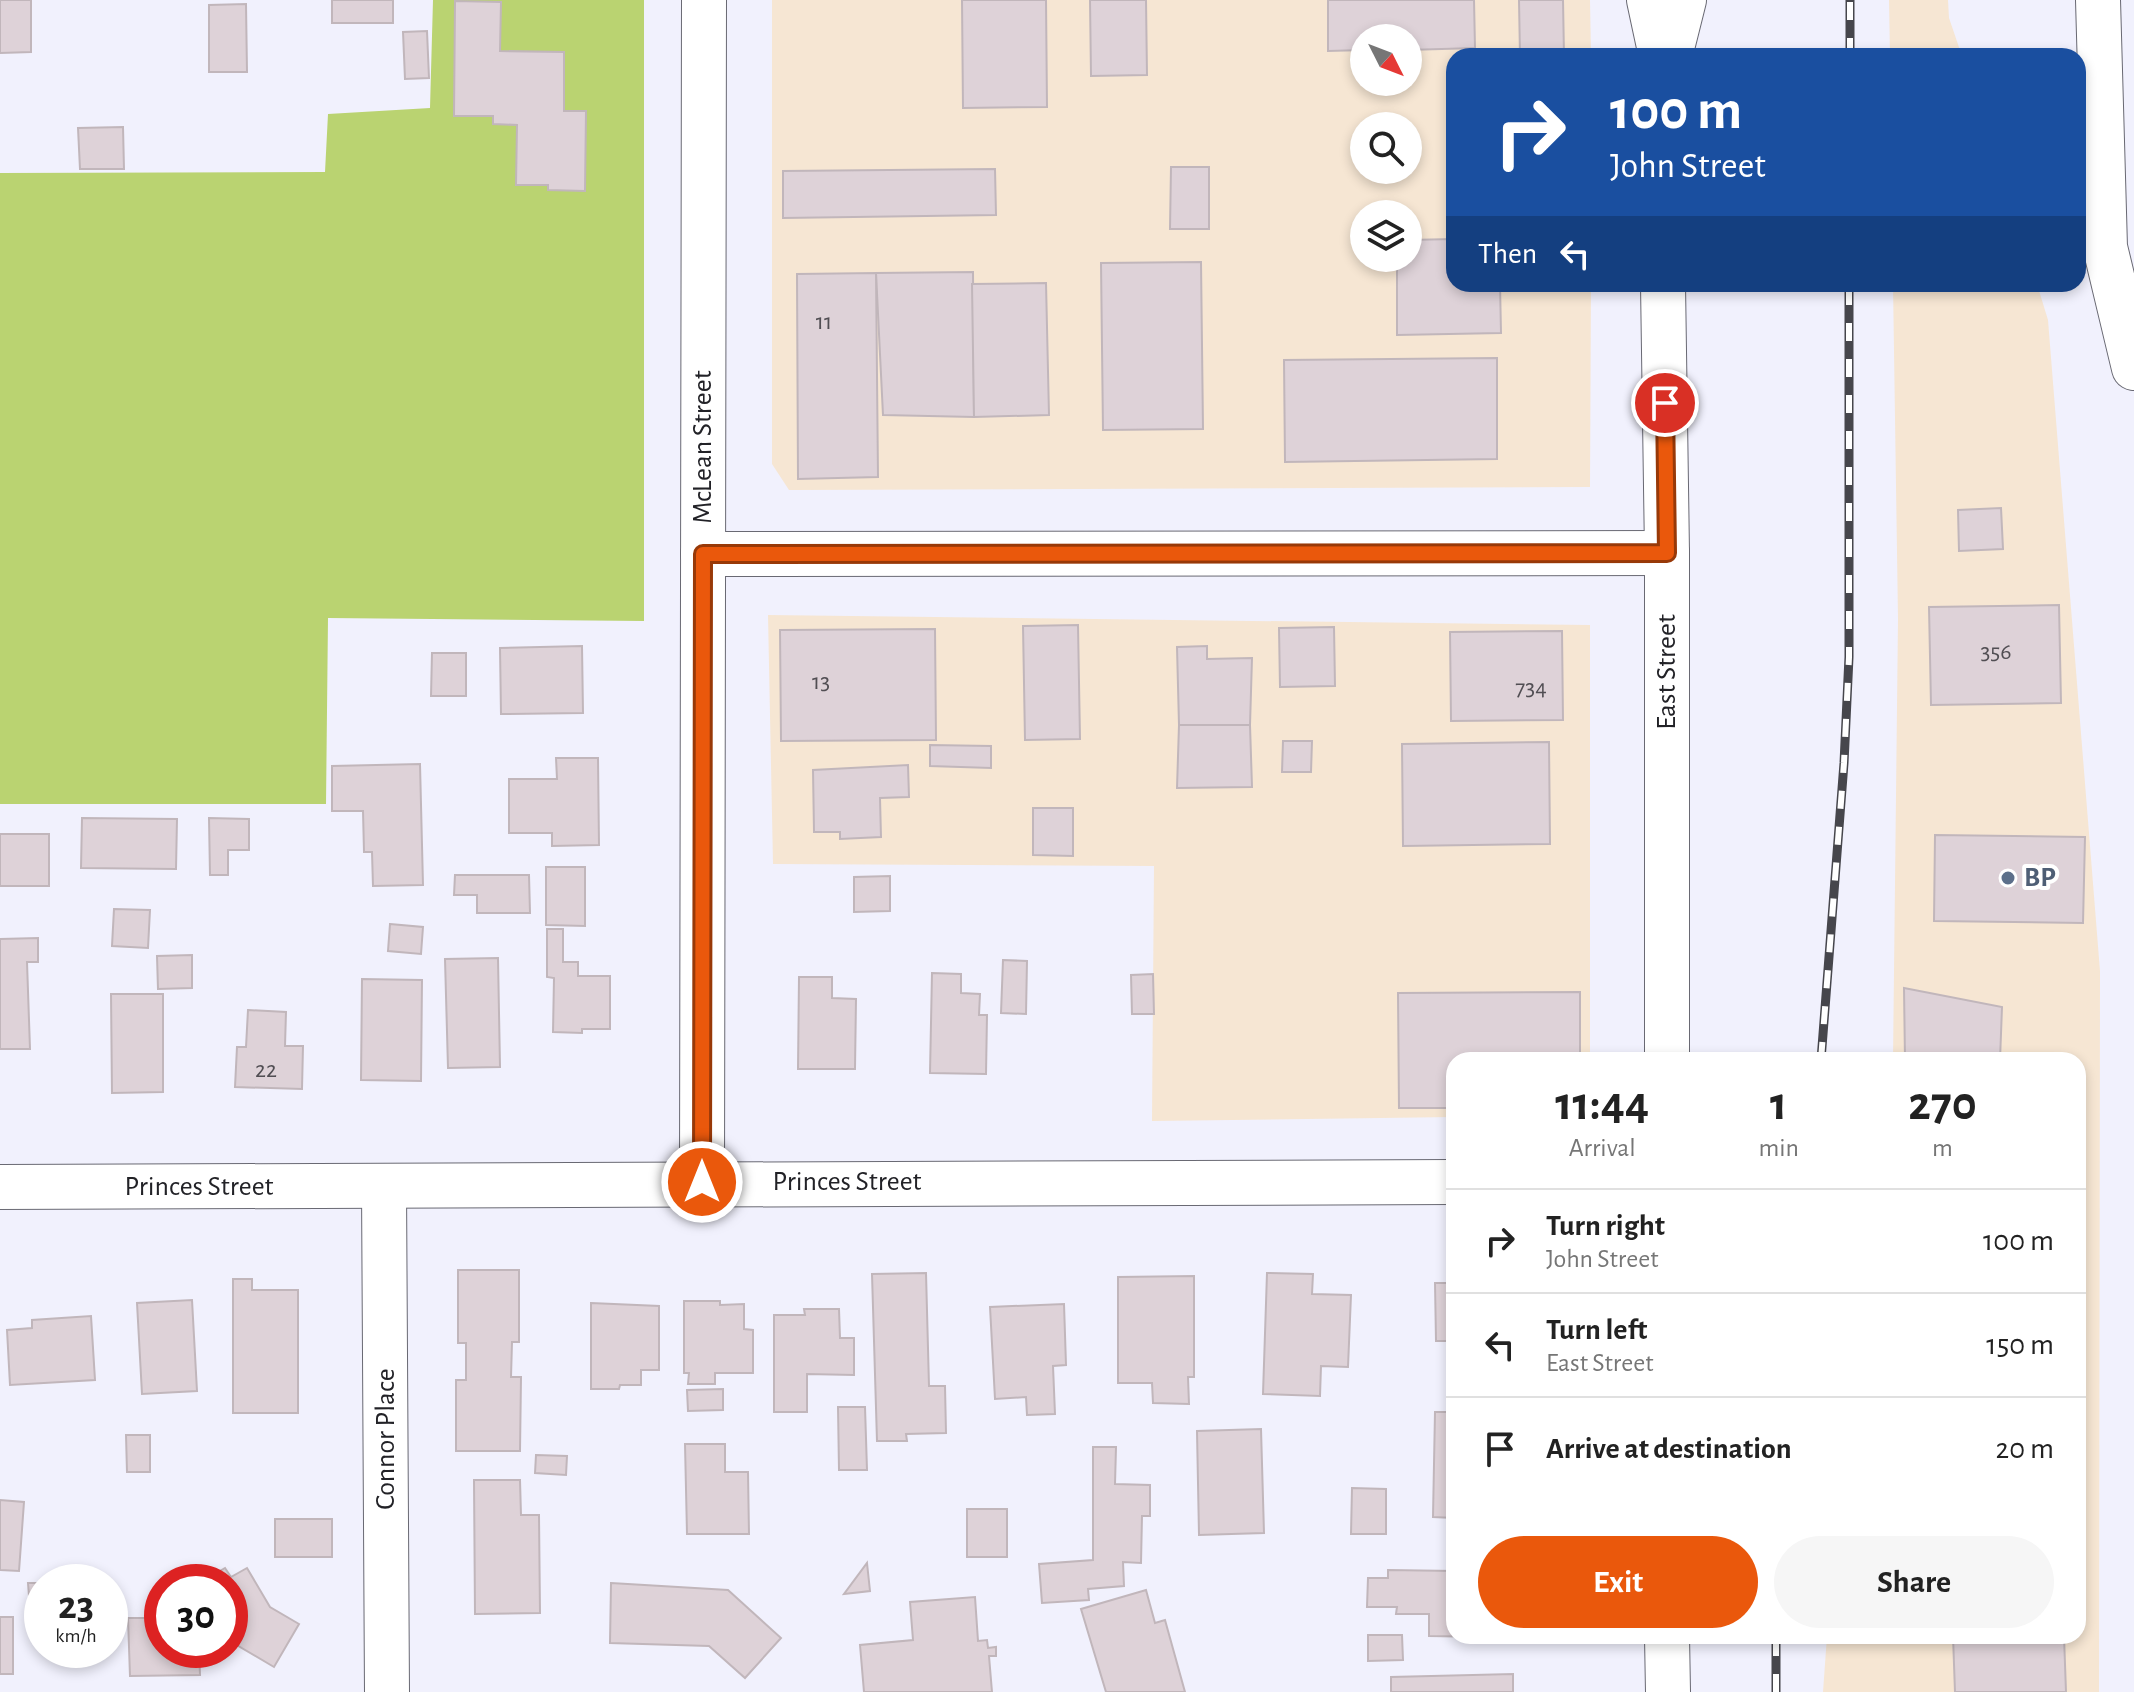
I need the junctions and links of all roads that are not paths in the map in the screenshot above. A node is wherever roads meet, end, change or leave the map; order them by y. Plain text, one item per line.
1 (704, 0) edge
2 (1649, 0) edge
3 (1684, 0) edge
4 (2098, 0) edge
5 (1659, 48) edge
6 (1672, 48) edge
7 (1663, 292) edge
8 (2134, 368) edge
9 (1667, 553) junction
10 (703, 554) junction
11 (1667, 1052) edge
12 (702, 1182) junction
13 (1446, 1182) edge
14 (0, 1187) edge
15 (384, 1187) junction
16 (1667, 1644) edge
17 (387, 1692) edge
18 (1668, 1692) edge

1 - 10 main road, McLean Street
2 - 5 main road
3 - 6 main road
4 - 8 main road
7 - 9 main road, East Street
9 - 10 main road
9 - 11 main road, East Street
10 - 12 main road, McLean Street
12 - 13 main road, Princes Street
12 - 15 main road, Princes Street
14 - 15 main road, Princes Street
15 - 17 main road, Connor Place
16 - 18 main road

